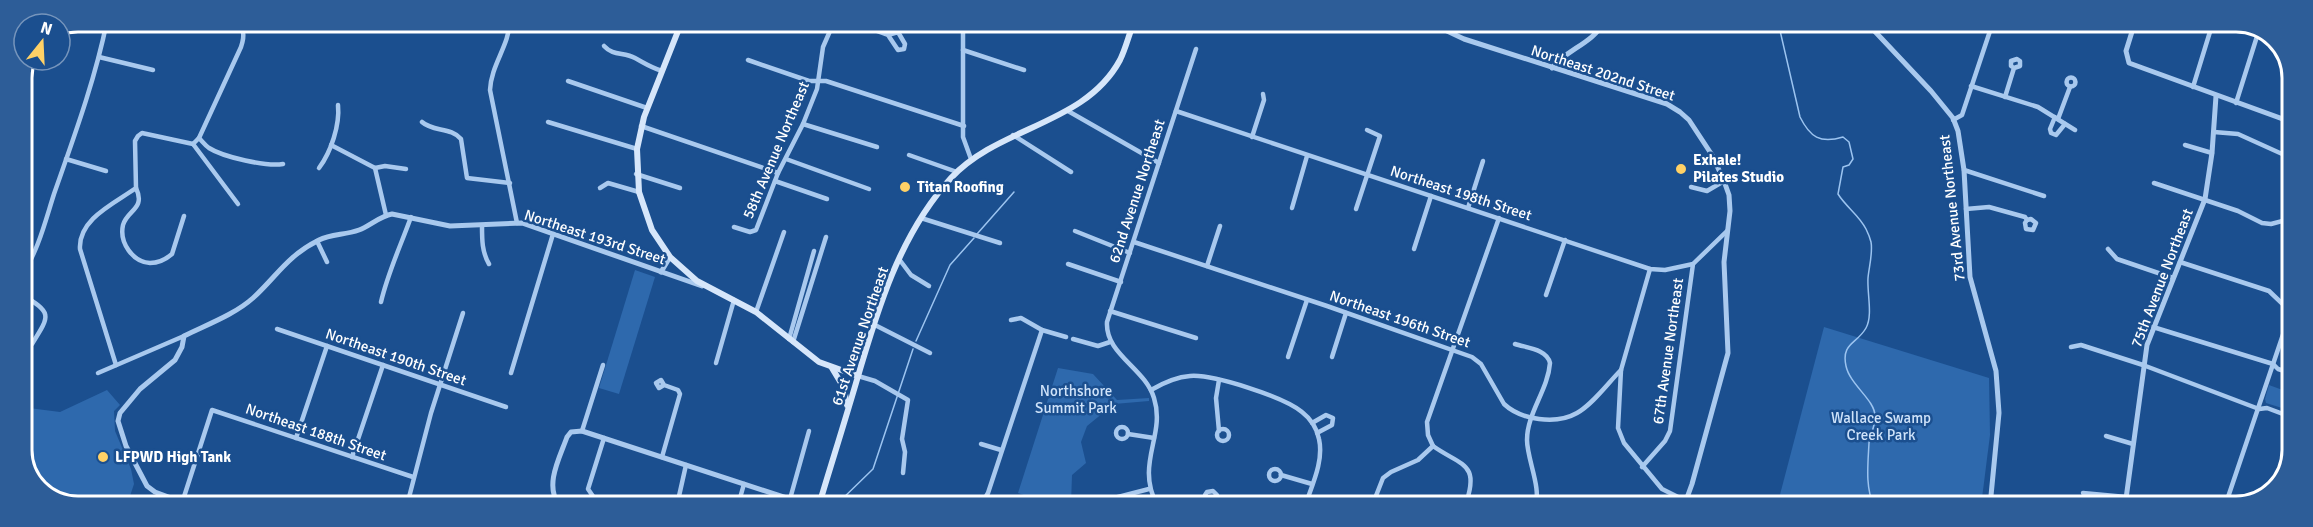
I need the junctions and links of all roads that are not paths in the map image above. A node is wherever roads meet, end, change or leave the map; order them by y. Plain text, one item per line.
1 (105, 32) edge
2 (243, 32) edge
3 (508, 32) edge
4 (677, 32) edge
5 (830, 32) edge
6 (880, 32) edge
7 (963, 32) edge
8 (1130, 32) edge
9 (1449, 32) edge
10 (1596, 32) edge
11 (1875, 32) edge
12 (1990, 32) edge
13 (2132, 32) edge
14 (2210, 32) edge
15 (888, 35) dead end
16 (2257, 37) edge
17 (604, 46) dead end
18 (1196, 49) dead end
19 (963, 50) junction
20 (99, 57) junction
21 (748, 60) dead end
22 (1552, 68) junction
23 (2014, 68) dead end
24 (153, 70) dead end
25 (1024, 70) dead end
26 (662, 71) junction
27 (568, 81) dead end
28 (818, 81) junction
29 (1971, 86) junction
30 (2070, 87) dead end
31 (2193, 87) junction
32 (1263, 94) dead end
33 (2216, 96) junction
34 (2005, 97) junction
35 (2236, 103) junction
36 (339, 105) dead end
37 (647, 108) junction
38 (1068, 111) junction
39 (1176, 111) junction
40 (2057, 118) junction
41 (2281, 118) edge
42 (1953, 120) junction
43 (422, 122) dead end
44 (548, 122) dead end
45 (803, 124) junction
46 (2065, 124) junction
47 (641, 126) junction
48 (964, 126) junction
49 (1368, 130) dead end
50 (2074, 130) dead end
51 (2214, 132) junction
52 (1013, 135) junction
53 (1252, 137) junction
54 (199, 138) junction
55 (193, 144) junction
56 (331, 145) junction
57 (2185, 146) dead end
58 (877, 147) dead end
59 (637, 149) junction
60 (2212, 153) junction
61 (2281, 154) edge
62 (909, 155) dead end
63 (1308, 156) junction
64 (66, 159) junction
65 (786, 159) junction
66 (971, 159) junction
67 (1483, 161) dead end
68 (1159, 163) junction
69 (283, 164) dead end
70 (319, 168) dead end
71 (375, 168) junction
72 (406, 169) dead end
73 (1964, 170) junction
74 (106, 171) dead end
75 (957, 172) junction
76 (1071, 172) dead end
77 (778, 173) junction
78 (636, 174) junction
79 (1368, 175) junction
80 (775, 181) junction
81 (1724, 181) junction
82 (510, 183) junction
83 (2154, 183) dead end
84 (1691, 187) dead end
85 (136, 188) junction
86 (600, 188) dead end
87 (680, 188) dead end
88 (869, 189) dead end
89 (639, 192) junction
90 (1431, 196) junction
91 (2044, 196) dead end
92 (827, 199) dead end
93 (2205, 199) junction
94 (238, 204) dead end
95 (1292, 208) dead end
96 (1468, 208) junction
97 (1356, 209) dead end
98 (1966, 209) junction
99 (386, 215) junction
100 (184, 216) dead end
101 (411, 216) junction
102 (921, 218) junction
103 (1499, 218) junction
104 (2027, 220) dead end
105 (2281, 222) edge
106 (517, 223) junction
107 (483, 226) junction
108 (1220, 226) dead end
109 (734, 227) dead end
110 (1727, 230) junction
111 (1075, 231) dead end
112 (784, 232) dead end
113 (553, 234) junction
114 (826, 237) dead end
115 (1565, 240) junction
116 (317, 241) junction
117 (1134, 242) junction
118 (1000, 243) dead end
119 (1414, 249) dead end
120 (2108, 249) dead end
121 (814, 251) dead end
122 (1130, 252) junction
123 (670, 257) junction
124 (32, 258) edge
125 (899, 259) junction
126 (327, 262) dead end
127 (2180, 262) junction
128 (489, 264) dead end
129 (1068, 264) dead end
130 (1693, 264) junction
131 (1207, 266) junction
132 (1650, 269) junction
133 (661, 272) junction
134 (2173, 278) junction
135 (1121, 282) junction
136 (928, 286) dead end
137 (707, 288) junction
138 (1546, 295) dead end
139 (32, 300) edge
140 (734, 300) junction
141 (1307, 300) junction
142 (381, 302) dead end
143 (2282, 303) edge
144 (1110, 311) junction
145 (756, 312) junction
146 (463, 313) dead end
147 (1346, 313) junction
148 (1011, 320) dead end
149 (873, 324) junction
150 (2153, 327) junction
151 (277, 329) dead end
152 (1042, 330) junction
153 (184, 336) junction
154 (1066, 337) dead end
155 (1196, 338) dead end
156 (1072, 339) dead end
157 (2282, 339) edge
158 (791, 340) junction
159 (1110, 342) junction
160 (32, 344) dead end
161 (1515, 344) dead end
162 (327, 346) junction
163 (2071, 347) dead end
164 (1453, 349) junction
165 (930, 353) dead end
166 (1288, 357) dead end
167 (1332, 357) dead end
168 (716, 363) dead end
169 (603, 364) dead end
170 (2273, 364) junction
171 (116, 365) junction
172 (383, 365) junction
173 (2143, 365) junction
174 (831, 367) junction
175 (1621, 370) junction
176 (2282, 370) edge
177 (511, 372) dead end
178 (99, 373) dead end
179 (858, 376) junction
180 (1219, 380) junction
181 (439, 384) junction
182 (664, 385) dead end
183 (1151, 390) junction
184 (506, 407) dead end
185 (848, 409) junction
186 (2259, 409) junction
187 (2282, 414) edge
188 (1532, 417) junction
189 (1312, 423) junction
190 (582, 431) junction
191 (809, 431) dead end
192 (1219, 431) dead end
193 (1317, 433) junction
194 (1128, 434) dead end
195 (2106, 436) dead end
196 (296, 438) junction
197 (604, 438) junction
198 (1154, 438) junction
199 (981, 444) dead end
200 (2133, 444) junction
201 (1433, 446) junction
202 (1001, 450) junction
203 (352, 457) junction
204 (662, 457) junction
205 (686, 465) junction
206 (1642, 467) junction
207 (903, 473) dead end
208 (1281, 475) dead end
209 (413, 477) junction
210 (744, 484) junction
211 (1312, 484) junction
212 (1149, 489) junction
213 (2082, 493) dead end
214 (166, 496) edge
215 (184, 496) edge
216 (409, 496) edge
217 (555, 496) edge
218 (593, 496) edge
219 (679, 496) edge
220 (741, 496) edge
221 (781, 496) edge
222 (791, 496) edge
223 (822, 496) edge
224 (986, 496) edge
225 (1123, 496) edge
226 (1152, 496) edge
227 (1308, 496) edge
228 (1376, 496) edge
229 (1468, 496) edge
230 (1536, 496) edge
231 (1674, 496) edge
232 (1687, 496) edge
233 (1991, 496) edge
234 (2115, 496) edge
235 (2126, 496) edge
236 (2229, 496) edge

1 - 20 street
2 - 54 street
3 - 82 street
4 - 26 main road
5 - 28 street, 58th Avenue Northeast
6 - 15 street, 58th Avenue Northeast
7 - 19 street
8 - 38 main road, 61st Avenue Northeast
9 - 22 street, Northeast 202nd Street
10 - 22 street
11 - 42 street, 73rd Avenue Northeast
12 - 29 street, 73rd Avenue Northeast
13 - 31 street
14 - 31 street
16 - 35 street
17 - 26 street
18 - 39 street, 62nd Avenue Northeast
19 - 25 street
19 - 48 street
20 - 24 street
20 - 64 street
21 - 28 street
22 - 81 street, Northeast 202nd Street
23 - 34 street
26 - 37 main road
27 - 37 street
28 - 45 street, 58th Avenue Northeast
28 - 48 street
29 - 34 street
29 - 42 street, 73rd Avenue Northeast
30 - 40 street
31 - 33 street
32 - 53 street
33 - 35 street
33 - 51 street, 75th Avenue Northeast
34 - 40 street
35 - 41 street
36 - 56 street
37 - 47 main road
38 - 52 main road, 61st Avenue Northeast
38 - 68 street
39 - 53 street, Northeast 198th Street
39 - 68 street, 62nd Avenue Northeast
40 - 46 street
40 - 46 street
42 - 73 street, 73rd Avenue Northeast
43 - 82 street
44 - 59 street
45 - 58 street
45 - 65 street, 58th Avenue Northeast
46 - 50 street
47 - 59 main road
47 - 77 street
48 - 66 street
49 - 79 street
51 - 60 street, 75th Avenue Northeast
51 - 61 street
52 - 66 main road, 61st Avenue Northeast
52 - 76 street
53 - 63 street, Northeast 198th Street
54 - 55 street
54 - 69 street
55 - 85 street
55 - 94 street
56 - 70 street
56 - 71 street
57 - 60 street
59 - 78 main road
60 - 93 street, 75th Avenue Northeast
62 - 75 street
63 - 79 street, Northeast 198th Street
63 - 95 street
64 - 74 street
64 - 124 street
65 - 77 street, 58th Avenue Northeast
65 - 88 street
66 - 75 main road, 61st Avenue Northeast
67 - 96 street
68 - 117 street, 62nd Avenue Northeast
71 - 72 street
71 - 99 street
73 - 91 street
73 - 98 street, 73rd Avenue Northeast
75 - 102 main road, 61st Avenue Northeast
77 - 80 street, 58th Avenue Northeast
78 - 87 street
78 - 89 main road
79 - 90 street, Northeast 198th Street
79 - 97 street
80 - 92 street
80 - 109 street, 58th Avenue Northeast
81 - 84 street
81 - 110 street, Northeast 202nd Street
82 - 106 street
83 - 93 street
85 - 100 street
85 - 171 street
86 - 89 street
89 - 123 main road
90 - 96 street, Northeast 198th Street
90 - 119 street
93 - 105 street
93 - 127 street, 75th Avenue Northeast
96 - 103 street, Northeast 198th Street
98 - 104 street
98 - 233 street, 73rd Avenue Northeast
99 - 101 street, Northeast 193rd Street
99 - 116 street
101 - 107 street, Northeast 193rd Street
101 - 142 street
102 - 118 street
102 - 125 main road, 61st Avenue Northeast
103 - 115 street, Northeast 198th Street
103 - 164 street
106 - 107 street, Northeast 193rd Street
106 - 113 street, Northeast 193rd Street
107 - 128 street
108 - 131 street
110 - 130 street
110 - 232 street, Northeast 202nd Street
111 - 122 street
112 - 145 street
113 - 133 street, Northeast 193rd Street
113 - 177 street
114 - 158 street
115 - 132 street, Northeast 198th Street
115 - 138 street
116 - 126 street
116 - 153 street
117 - 122 street, 62nd Avenue Northeast
117 - 131 street, Northeast 196th Street
120 - 134 street
121 - 158 street
122 - 135 street, 62nd Avenue Northeast
123 - 133 street
123 - 137 main road
125 - 136 street
125 - 149 main road, 61st Avenue Northeast
127 - 134 street, 75th Avenue Northeast
127 - 143 street
129 - 135 street
130 - 132 street, Northeast 198th Street
130 - 206 street, 67th Avenue Northeast
131 - 141 street, Northeast 196th Street
132 - 175 street
133 - 137 street, Northeast 193rd Street
134 - 150 street, 75th Avenue Northeast
135 - 144 street, 62nd Avenue Northeast
137 - 140 main road, Northeast 193rd Street
139 - 160 street
140 - 145 main road, Northeast 193rd Street
140 - 168 street
141 - 147 street, Northeast 196th Street
141 - 166 street
144 - 155 street
144 - 159 street, 62nd Avenue Northeast
145 - 158 main road, Northeast 193rd Street
146 - 181 street
147 - 164 street, Northeast 196th Street
147 - 167 street
148 - 152 street
149 - 165 street
149 - 179 main road, 61st Avenue Northeast
150 - 170 street
150 - 173 street, 75th Avenue Northeast
151 - 162 street, Northeast 190th Street
152 - 154 street
152 - 202 street
153 - 171 street
153 - 214 street
156 - 159 street
157 - 170 street
158 - 174 main road, Northeast 193rd Street
159 - 183 street
161 - 188 street
162 - 172 street, Northeast 190th Street
162 - 196 street
163 - 173 street
164 - 188 street, Northeast 196th Street
164 - 201 street
169 - 190 street
170 - 176 street
170 - 186 street
171 - 178 street
172 - 181 street, Northeast 190th Street
172 - 203 street
173 - 186 street
173 - 200 street, 75th Avenue Northeast
174 - 179 main road, Northeast 193rd Street
174 - 185 main road
175 - 188 street, Northeast 196th Street
175 - 206 street
179 - 185 main road, 61st Avenue Northeast
179 - 207 street
180 - 183 street
180 - 189 street
180 - 192 street
181 - 184 street, Northeast 190th Street
181 - 209 street
182 - 204 street
183 - 198 street
185 - 223 main road, 61st Avenue Northeast
186 - 187 street
186 - 236 street
188 - 230 street
189 - 193 street
189 - 193 street
190 - 197 street
190 - 217 street
191 - 222 street
193 - 211 street
194 - 198 street
195 - 200 street
196 - 203 street, Northeast 188th Street
196 - 215 street, Northeast 188th Street
197 - 204 street
197 - 218 street
198 - 212 street
199 - 202 street
200 - 235 street, 75th Avenue Northeast
201 - 228 street
201 - 229 street
202 - 224 street
203 - 209 street, Northeast 188th Street
204 - 205 street
205 - 210 street
205 - 219 street
206 - 231 street
208 - 211 street
209 - 216 street
210 - 220 street
210 - 221 street
211 - 227 street
212 - 225 street
212 - 226 street
213 - 234 street

